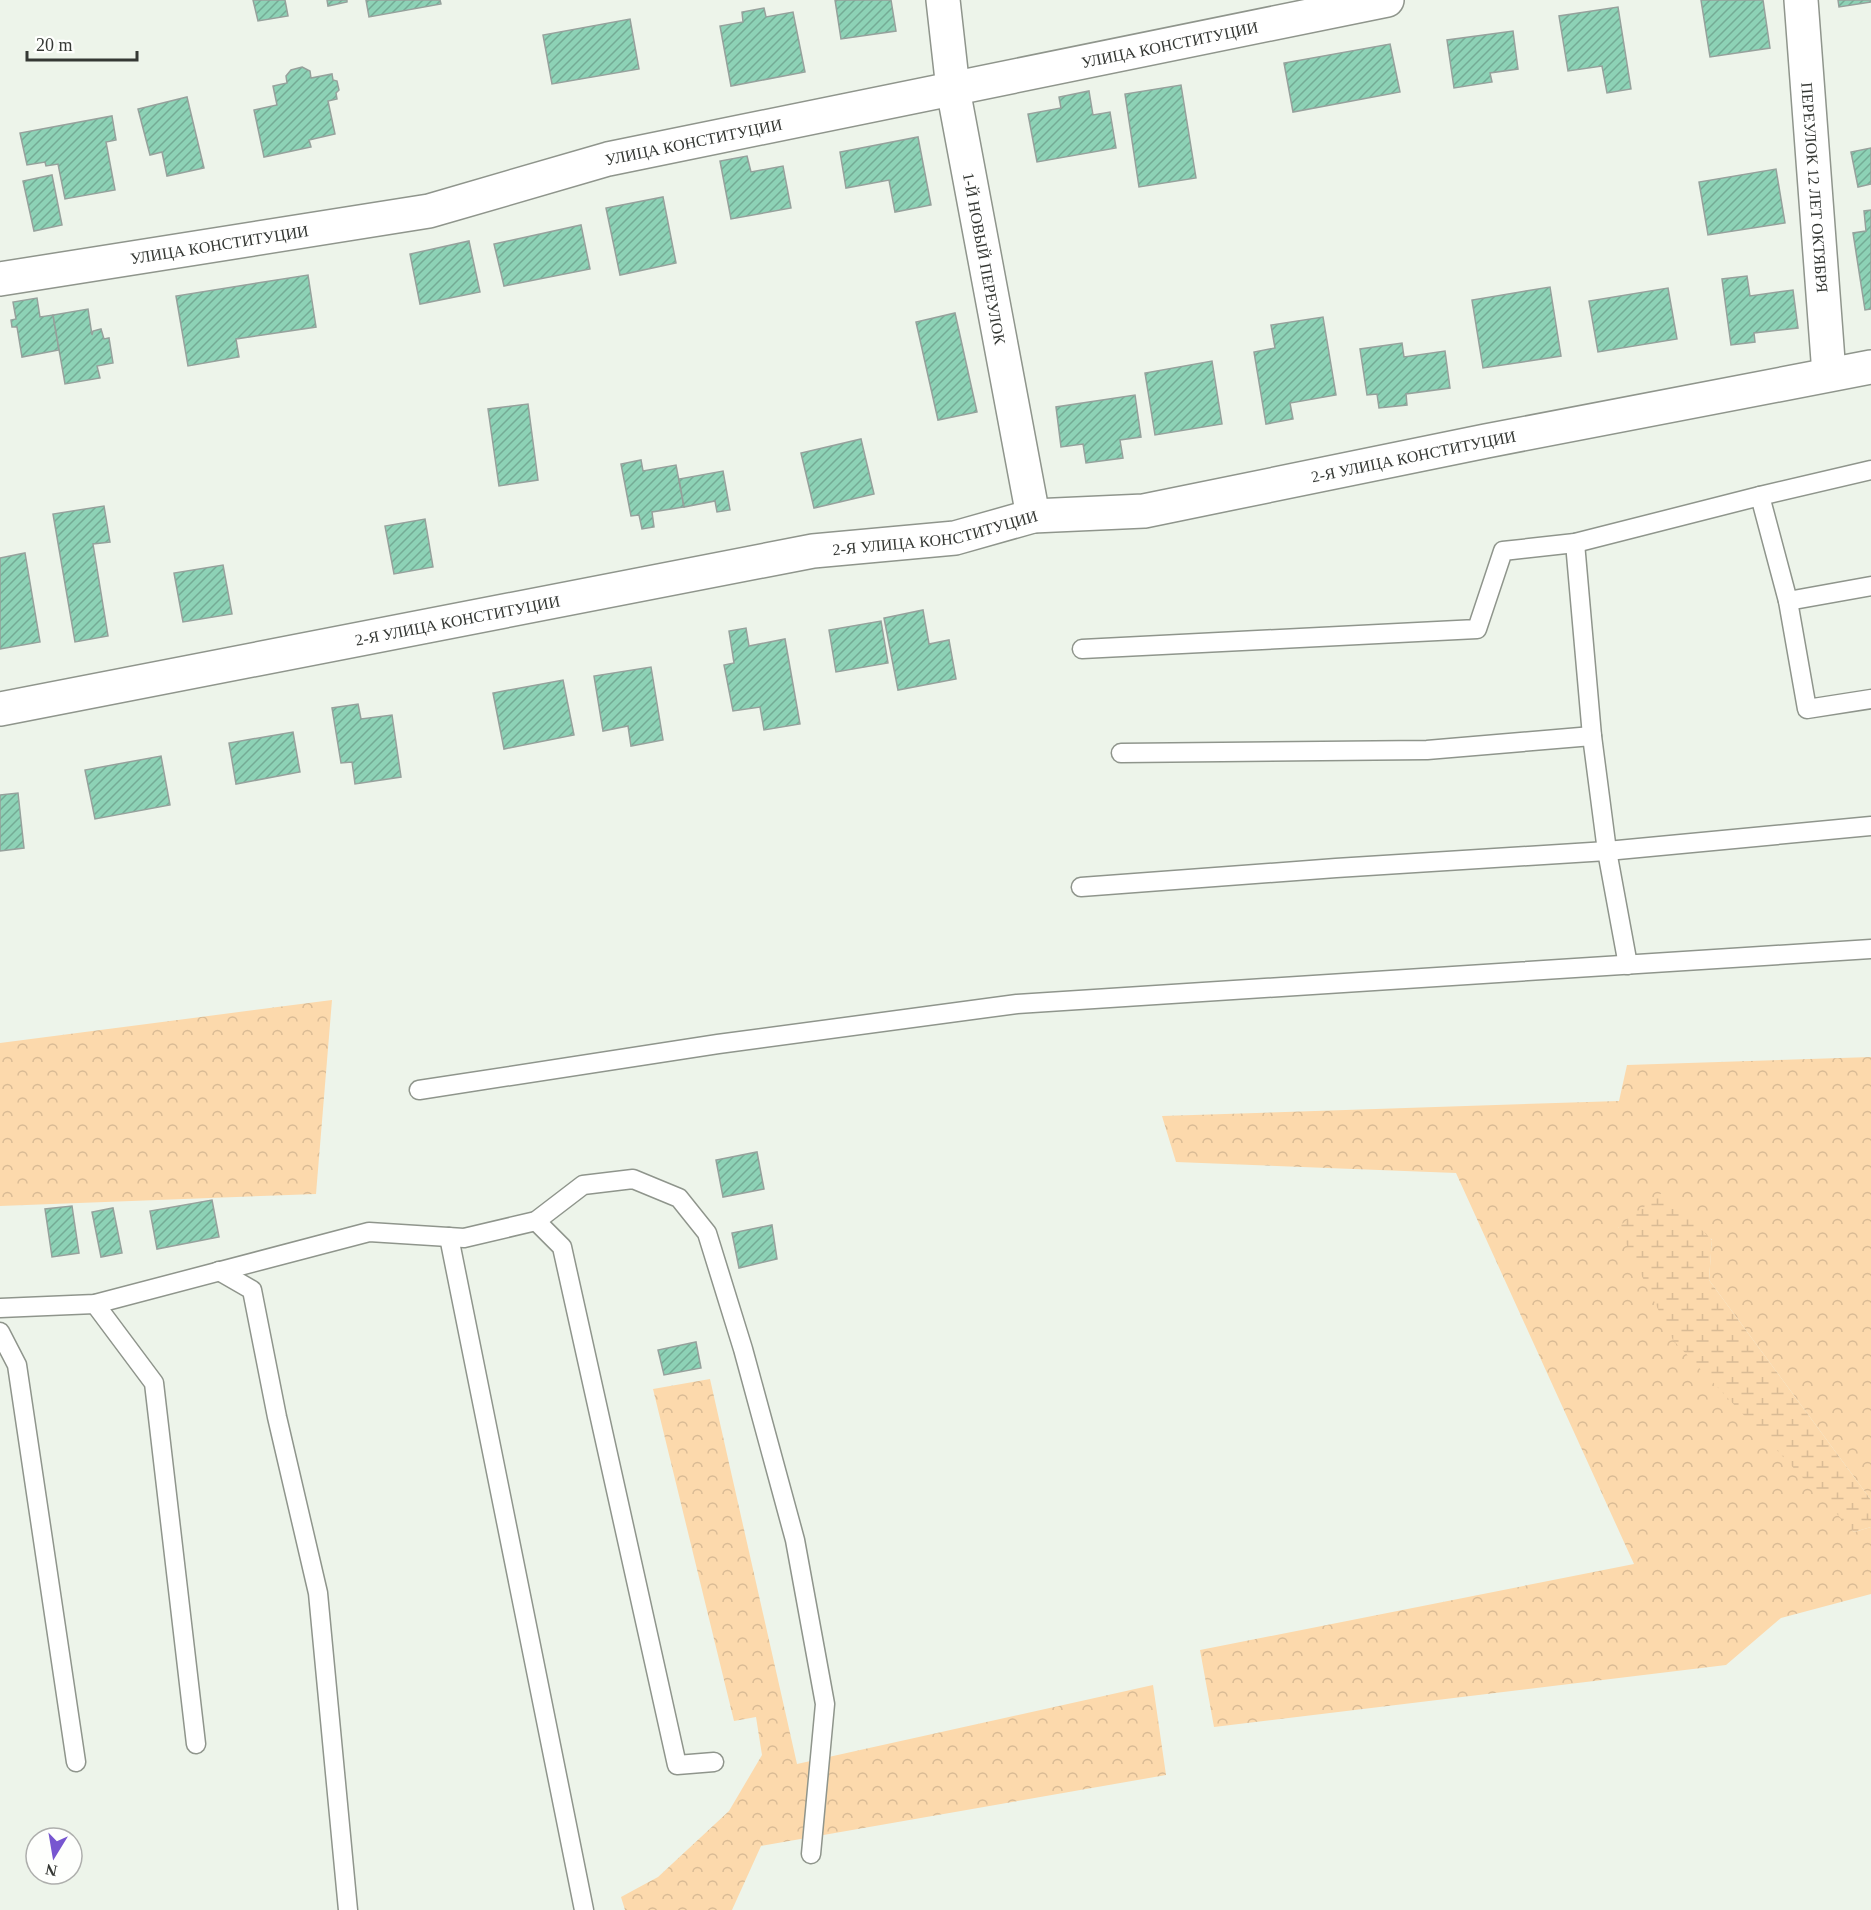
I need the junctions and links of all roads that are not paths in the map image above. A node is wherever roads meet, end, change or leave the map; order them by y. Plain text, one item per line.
1 (943, 0) edge
2 (1387, 0) edge
3 (1801, 0) edge
4 (953, 88) junction
5 (0, 279) edge
6 (1871, 367) edge
7 (1829, 374) junction
8 (1871, 470) edge
9 (1760, 496) junction
10 (1033, 516) junction
11 (1575, 543) junction
12 (1871, 586) edge
13 (1788, 601) junction
14 (1082, 649) dead end
15 (1871, 699) edge
16 (0, 709) edge
17 (1592, 736) junction
18 (1121, 753) dead end
19 (1871, 826) edge
20 (1607, 851) junction
21 (1081, 887) dead end
22 (1871, 949) edge
23 (1628, 964) junction
24 (419, 1090) dead end
25 (536, 1221) junction
26 (449, 1237) junction
27 (219, 1271) junction
28 (94, 1304) junction
29 (0, 1308) edge
30 (0, 1332) edge
31 (196, 1744) dead end
32 (76, 1762) dead end
33 (714, 1762) dead end
34 (811, 1854) dead end
35 (348, 1910) edge
36 (584, 1910) edge

1 - 4 street, 1-Й НОВЫЙ ПЕРЕУЛОК
2 - 4 street, УЛИЦА КОНСТИТУЦИИ
3 - 7 street, ПЕРЕУЛОК 12 ЛЕТ ОКТЯБРЯ
4 - 5 street, УЛИЦА КОНСТИТУЦИИ
4 - 10 street, 1-Й НОВЫЙ ПЕРЕУЛОК
6 - 7 street, 2-Я УЛИЦА КОНСТИТУЦИИ
7 - 10 street, 2-Я УЛИЦА КОНСТИТУЦИИ
8 - 9 lane
9 - 11 lane
9 - 13 lane
10 - 16 street, 2-Я УЛИЦА КОНСТИТУЦИИ
11 - 14 lane
11 - 17 lane
12 - 13 lane
13 - 15 lane
17 - 18 lane
17 - 20 lane
19 - 20 lane
20 - 21 lane
20 - 23 lane
22 - 23 lane
23 - 24 lane
25 - 26 lane
25 - 33 lane
25 - 34 lane
26 - 27 lane
26 - 36 lane
27 - 28 lane
27 - 35 lane
28 - 29 lane
28 - 31 lane
30 - 32 lane

